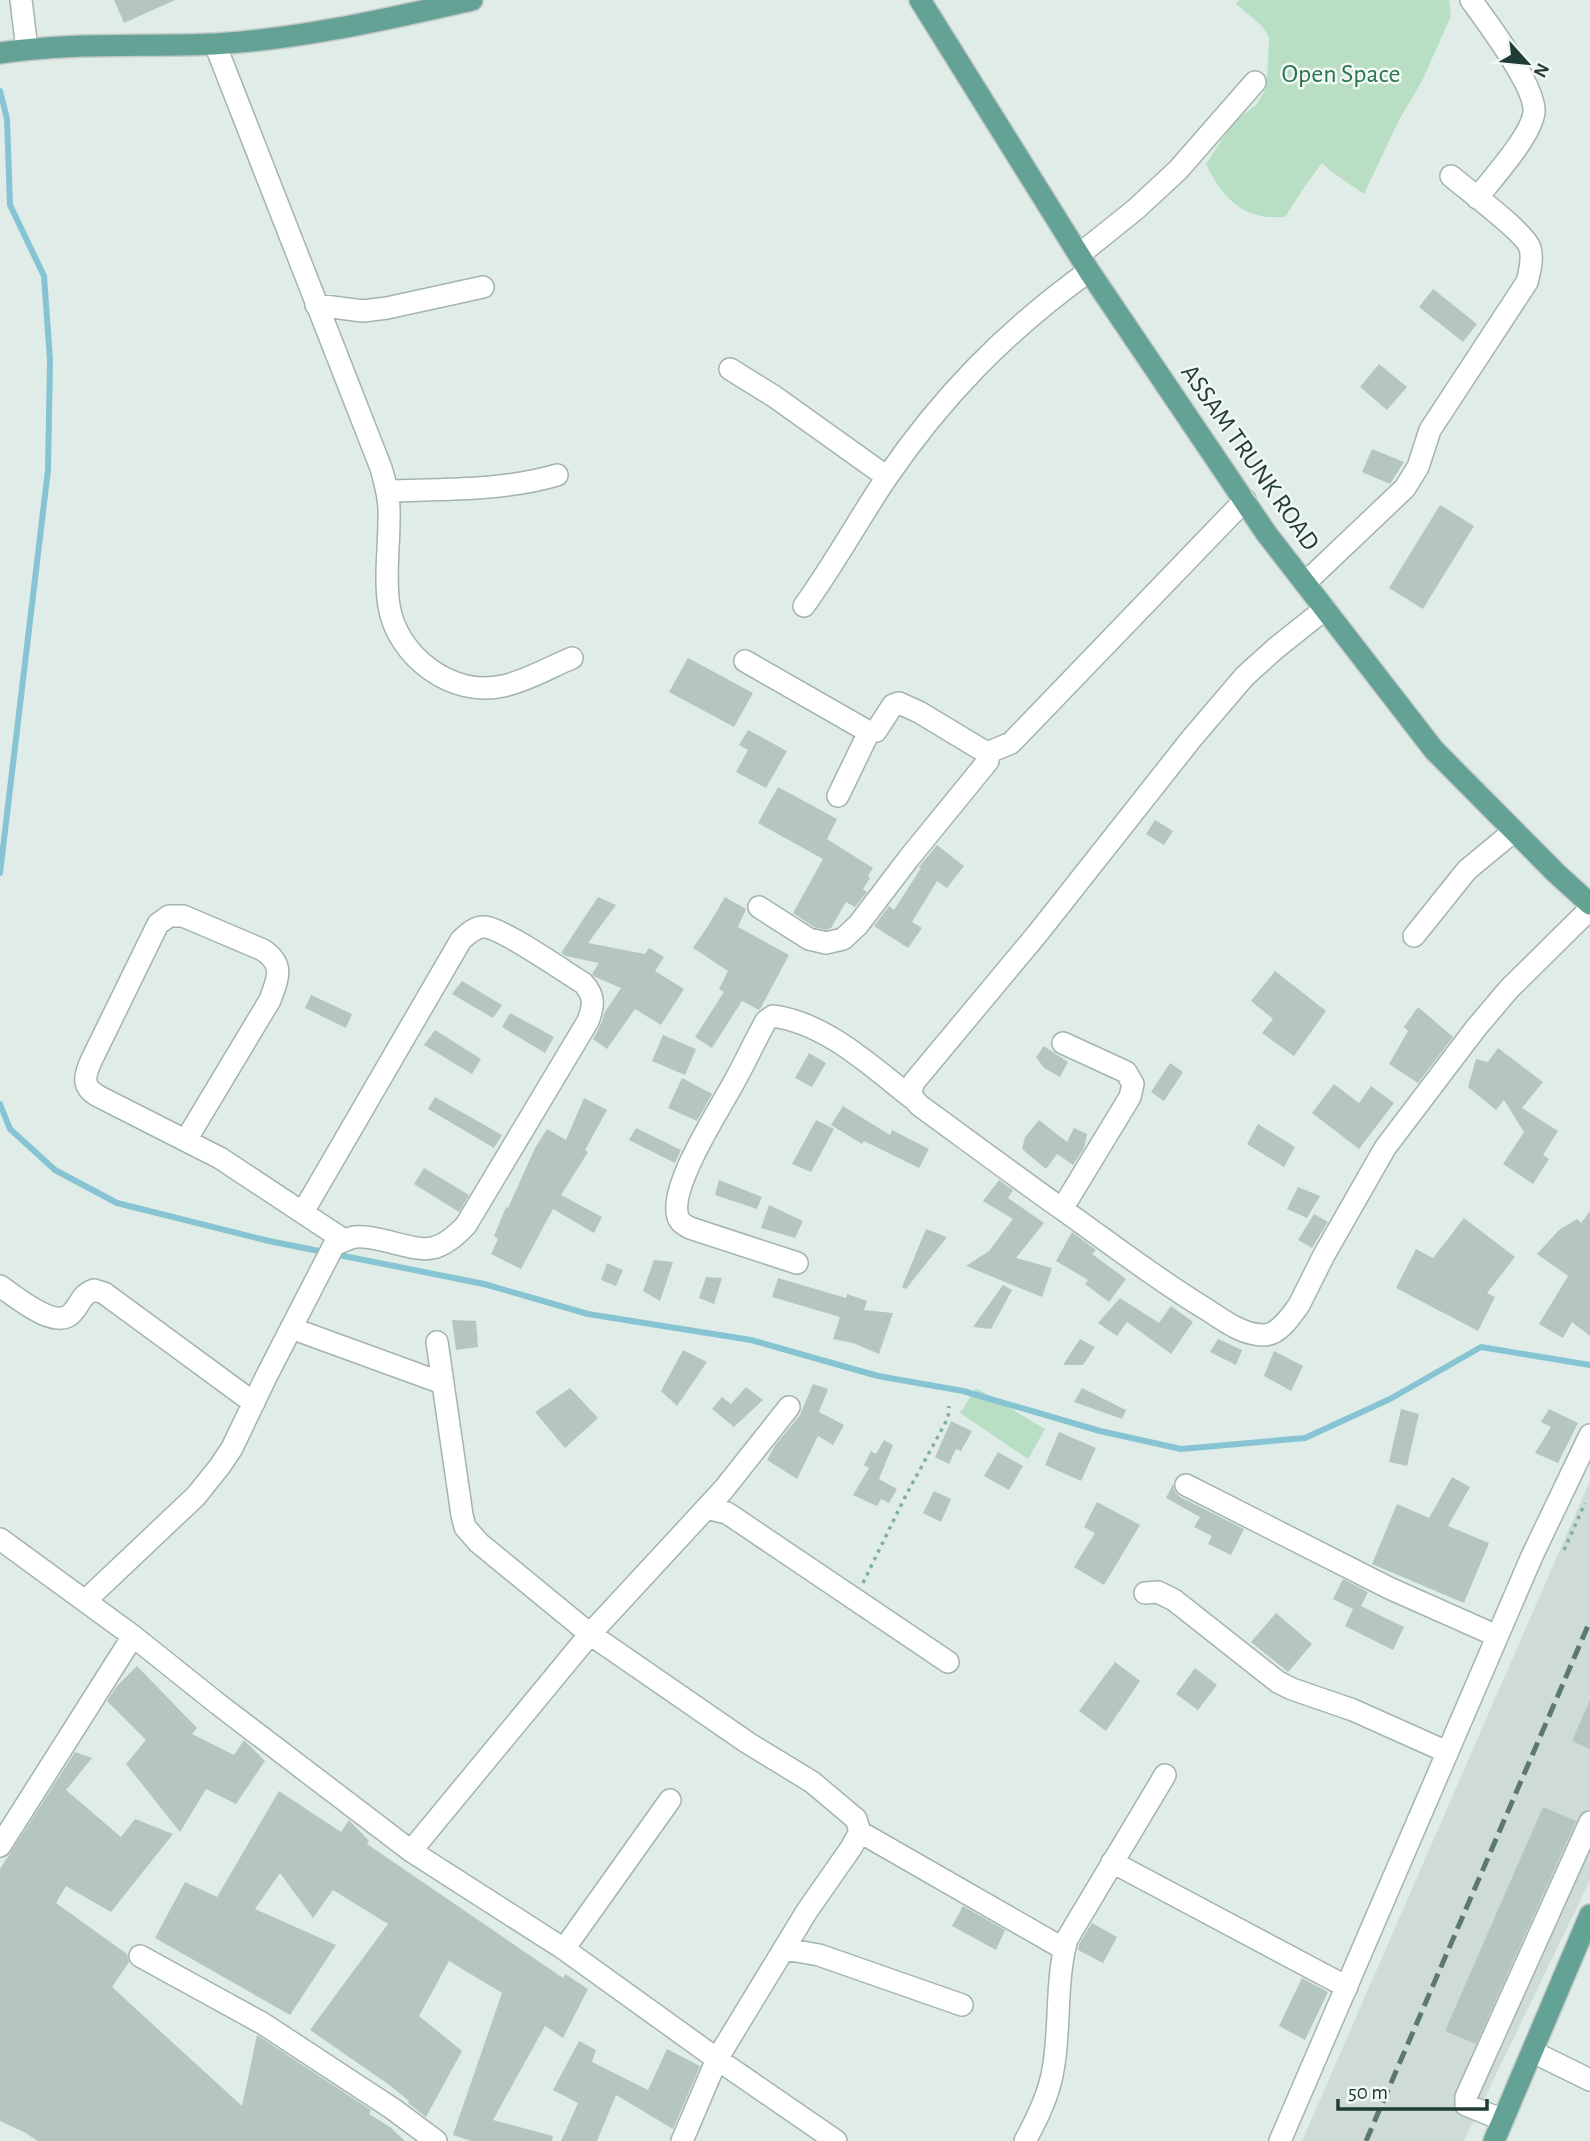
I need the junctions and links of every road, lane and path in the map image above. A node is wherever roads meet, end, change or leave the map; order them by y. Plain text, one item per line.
1 (21, 0) edge
2 (472, 0) edge
3 (920, 0) edge
4 (1471, 0) edge
5 (418, 6) edge
6 (215, 44) junction
7 (15, 51) edge
8 (1255, 82) dead end
9 (1451, 176) dead end
10 (1477, 198) junction
11 (1085, 263) junction
12 (483, 287) dead end
13 (316, 305) junction
14 (730, 369) dead end
15 (557, 475) dead end
16 (887, 477) junction
17 (387, 491) junction
18 (1245, 500) junction
19 (1305, 583) junction
20 (804, 606) dead end
21 (1325, 610) junction
22 (572, 658) dead end
23 (745, 661) dead end
24 (869, 732) junction
25 (987, 753) junction
26 (838, 796) dead end
27 (1514, 831) junction
28 (1590, 904) edge
29 (759, 907) dead end
30 (1590, 909) edge
31 (1414, 936) dead end
32 (1063, 1044) dead end
33 (912, 1098) junction
34 (186, 1140) junction
35 (1062, 1209) junction
36 (303, 1212) junction
37 (339, 1242) junction
38 (797, 1263) dead end
39 (0, 1286) edge
40 (291, 1328) junction
41 (437, 1342) dead end
42 (442, 1383) junction
43 (254, 1404) junction
44 (949, 1406) dead end
45 (789, 1407) dead end
46 (1590, 1435) edge
47 (1186, 1485) dead end
48 (1585, 1503) dead end
49 (706, 1508) junction
50 (0, 1539) edge
51 (1564, 1550) dead end
52 (1145, 1593) dead end
53 (855, 1600) junction
54 (85, 1601) junction
55 (590, 1634) junction
56 (133, 1636) junction
57 (1497, 1636) junction
58 (948, 1662) dead end
59 (1447, 1752) junction
60 (1165, 1775) dead end
61 (670, 1800) dead end
62 (1590, 1822) edge
63 (860, 1832) junction
64 (0, 1846) edge
65 (411, 1851) junction
66 (1112, 1862) junction
67 (1590, 1916) edge
68 (564, 1949) junction
69 (785, 1949) junction
70 (1064, 1949) junction
71 (140, 1956) dead end
72 (1347, 1987) junction
73 (962, 2005) dead end
74 (1533, 2052) junction
75 (717, 2059) junction
76 (1590, 2080) edge
77 (1503, 2120) junction
78 (436, 2141) edge
79 (682, 2141) edge
80 (836, 2141) edge
81 (1025, 2141) edge
82 (1280, 2141) edge
83 (1494, 2141) edge

1 - 7 street
2 - 5 main road
3 - 11 main road, ASSAM TRUNK ROAD
4 - 10 street
5 - 6 main road
6 - 7 main road
6 - 13 street
8 - 11 street
9 - 10 street
10 - 19 street
11 - 16 street
11 - 18 main road, ASSAM TRUNK ROAD
12 - 13 street
13 - 17 street
14 - 16 street
15 - 17 street
16 - 20 street
17 - 22 street
18 - 19 main road, ASSAM TRUNK ROAD
18 - 25 street
19 - 21 main road, ASSAM TRUNK ROAD
21 - 27 main road, ASSAM TRUNK ROAD
21 - 33 street
23 - 24 street
24 - 25 street
24 - 26 street
25 - 29 street
27 - 28 main road, ASSAM TRUNK ROAD
27 - 31 street
30 - 35 street
32 - 35 street
33 - 35 street
33 - 38 street
34 - 34 street
34 - 36 street
36 - 37 street
36 - 37 street
37 - 40 street
39 - 43 street
40 - 42 street
40 - 43 street
41 - 42 street
42 - 55 street
43 - 54 street
44 - 53 path
45 - 49 street
46 - 57 street
47 - 57 street
48 - 51 path
49 - 53 street
49 - 55 street
50 - 54 street
52 - 59 street
53 - 58 street
54 - 56 street
55 - 63 street
55 - 65 street
56 - 64 street
56 - 65 street
57 - 59 street
59 - 72 street
60 - 66 street
61 - 68 street
62 - 77 street
63 - 69 street
63 - 70 street
65 - 68 street
66 - 70 street
66 - 72 street
67 - 74 main road
68 - 75 street
69 - 73 street
69 - 75 street
70 - 81 street
71 - 78 street
72 - 82 street
74 - 76 street
74 - 77 main road
75 - 79 street
75 - 80 street
77 - 83 main road

